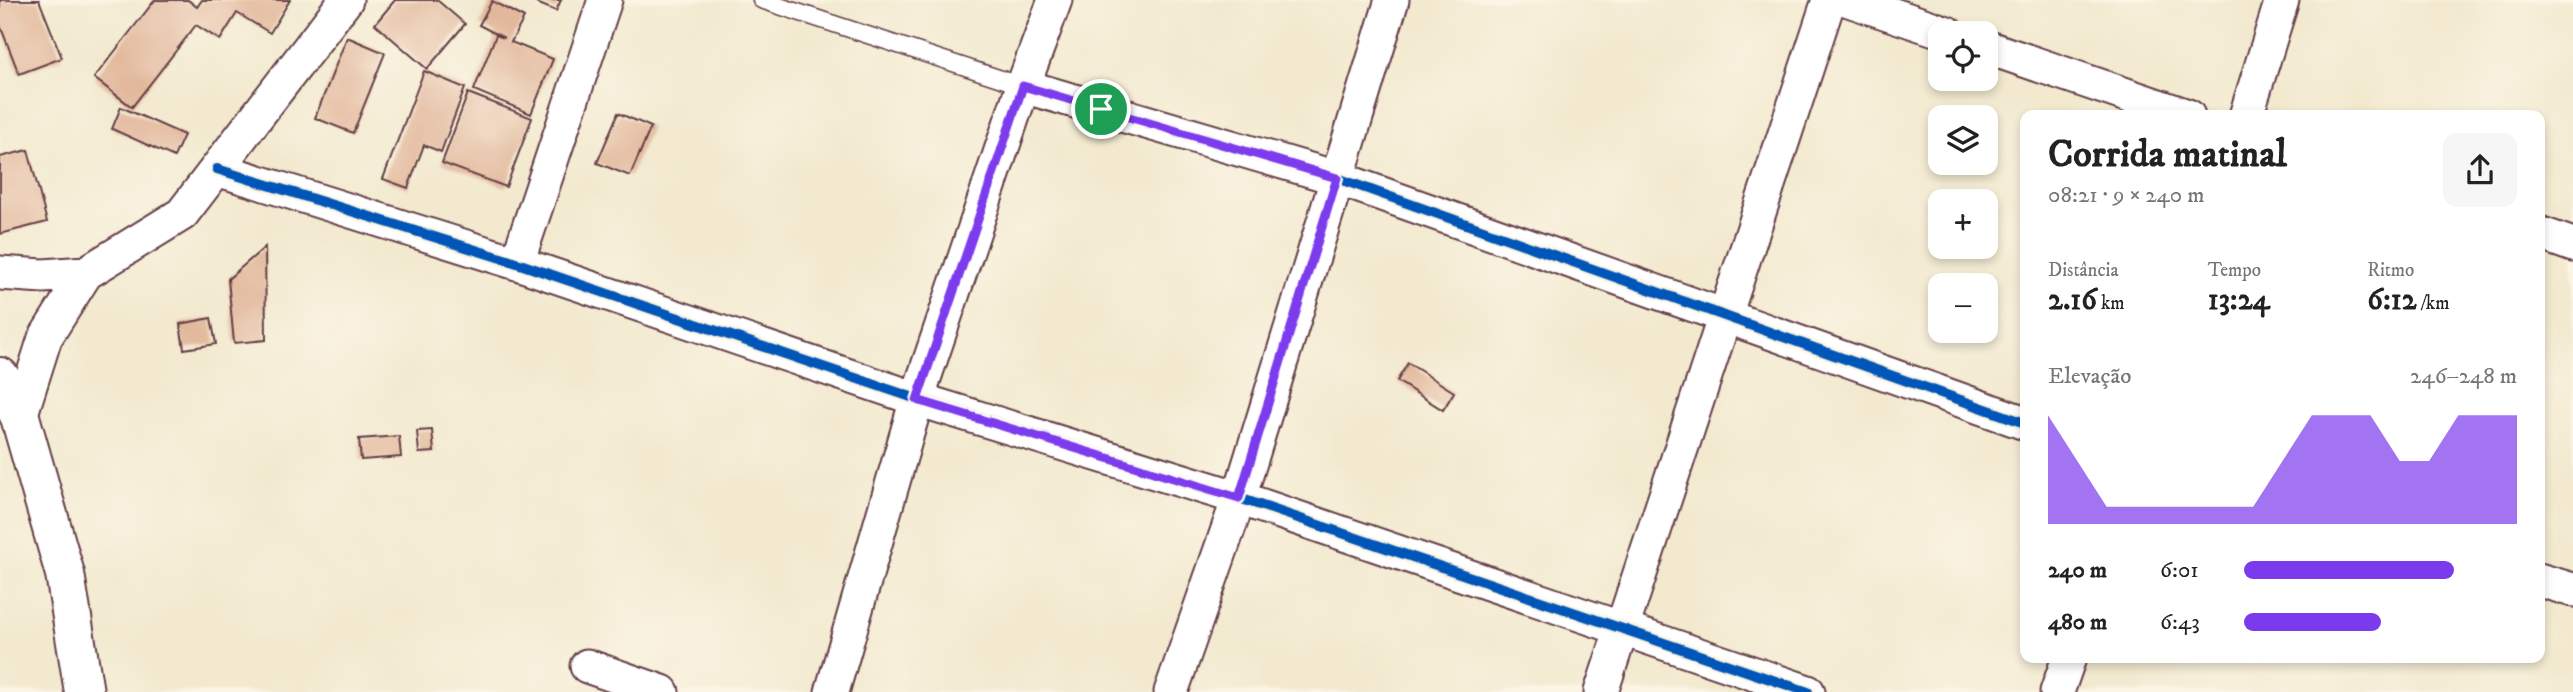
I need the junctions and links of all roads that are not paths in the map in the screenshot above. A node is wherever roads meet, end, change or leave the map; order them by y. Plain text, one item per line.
1 (346, 0) edge
2 (605, 0) edge
3 (761, 0) edge
4 (1055, 0) edge
5 (1391, 0) edge
6 (1829, 0) edge
7 (1849, 0) edge
8 (2282, 0) edge
9 (1928, 27) edge
10 (1998, 51) edge
11 (1023, 86) junction
12 (2170, 110) edge
13 (2248, 110) edge
14 (217, 169) junction
15 (1337, 178) junction
16 (2545, 235) edge
17 (2573, 245) edge
18 (517, 262) junction
19 (0, 273) edge
20 (86, 273) junction
21 (1725, 315) junction
22 (0, 377) edge
23 (917, 400) junction
24 (20, 417) junction
25 (2020, 421) edge
26 (1239, 498) junction
27 (2545, 582) edge
28 (2573, 590) edge
29 (1622, 629) junction
30 (2067, 663) edge
31 (587, 666) dead end
32 (84, 692) edge
33 (662, 692) edge
34 (832, 692) edge
35 (1171, 692) edge
36 (1601, 692) edge
37 (1808, 692) edge
38 (2057, 692) edge

1 - 14 street
2 - 18 street
3 - 11 lane
4 - 11 street
5 - 15 street
6 - 21 street
7 - 9 street
8 - 13 street
10 - 12 street
11 - 15 street
11 - 23 street
14 - 18 street
14 - 20 street
15 - 21 street
15 - 26 street
16 - 17 street
18 - 23 street
19 - 20 street
20 - 24 street
21 - 25 street
21 - 29 street
22 - 24 street
23 - 26 street
23 - 34 street
24 - 32 street
26 - 29 street
26 - 35 street
27 - 28 street
29 - 36 street
29 - 37 street
30 - 38 street
31 - 33 street

